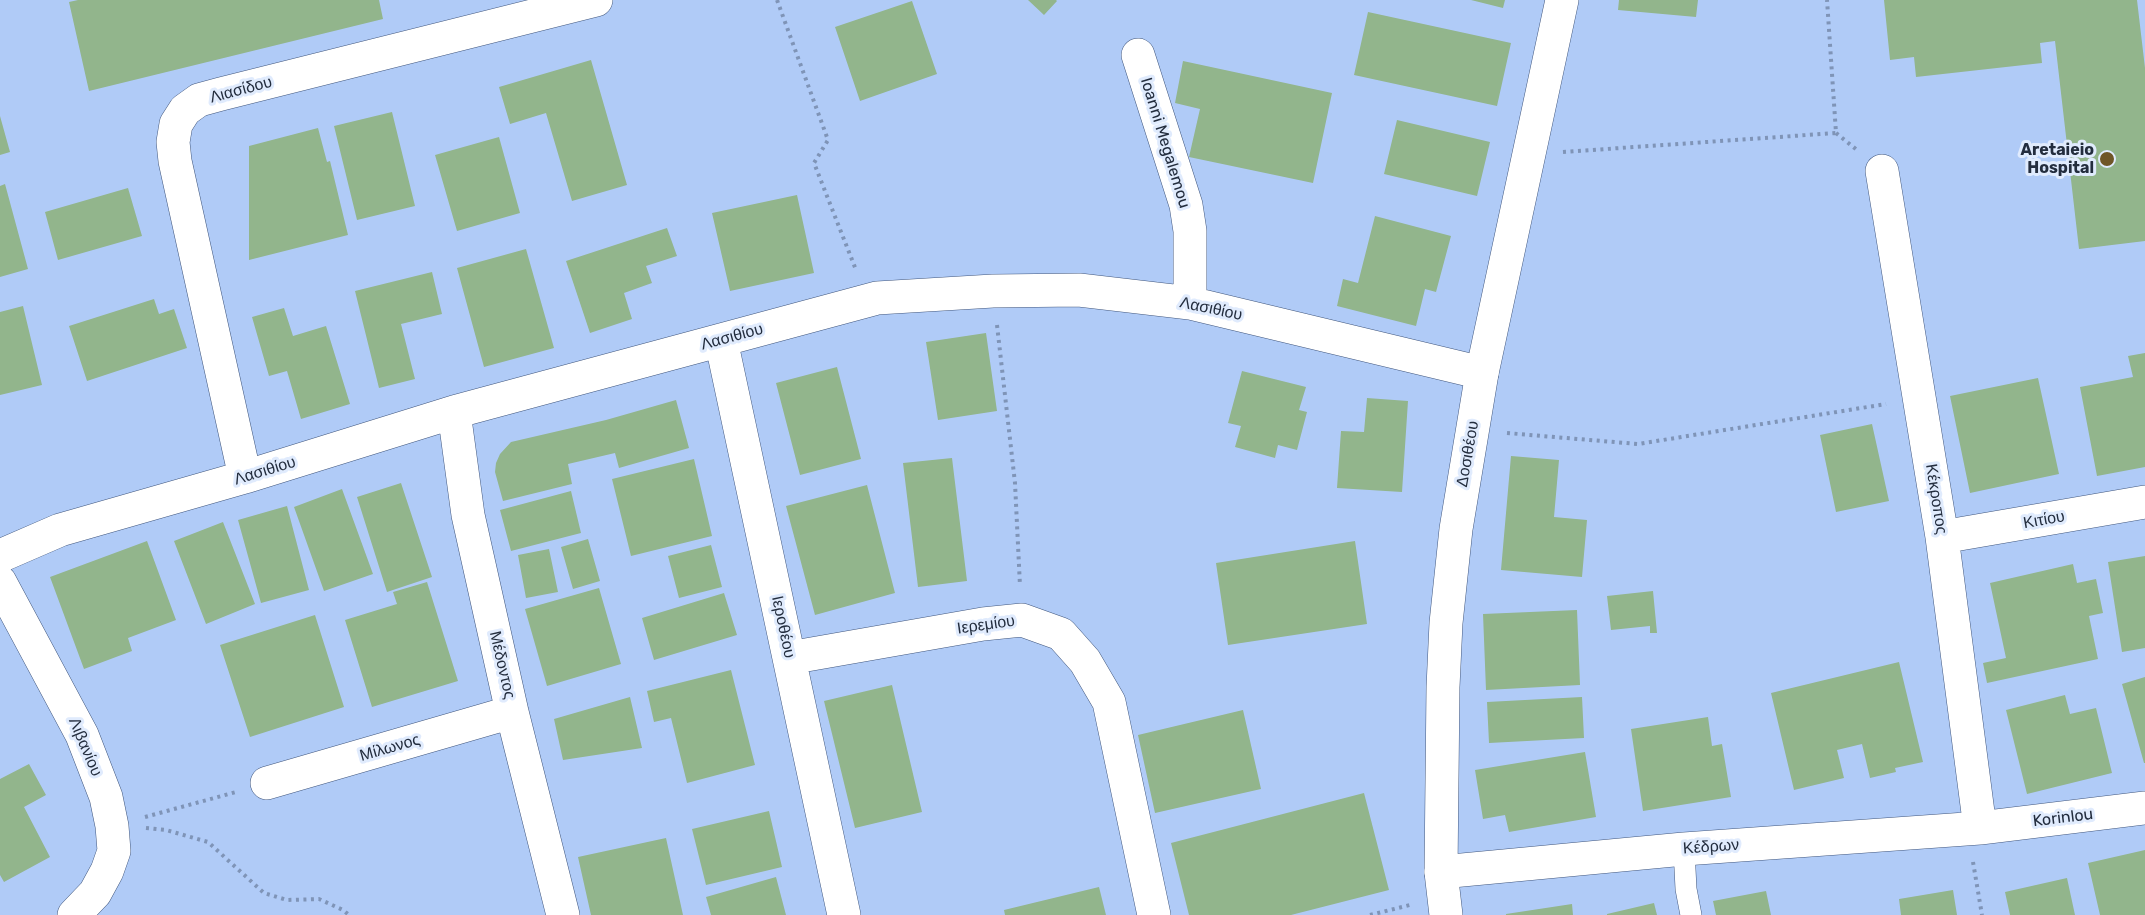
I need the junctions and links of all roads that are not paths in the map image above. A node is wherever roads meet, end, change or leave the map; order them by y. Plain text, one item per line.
1 (596, 0) edge
2 (1562, 0) edge
3 (1138, 55) dead end
4 (1882, 171) dead end
5 (1190, 303) junction
6 (721, 340) junction
7 (1482, 374) junction
8 (454, 412) junction
9 (244, 477) junction
10 (2145, 502) edge
11 (1942, 537) junction
12 (0, 556) edge
13 (0, 582) edge
14 (789, 658) junction
15 (512, 712) junction
16 (267, 783) road end
17 (2145, 808) edge
18 (1974, 828) junction
19 (1684, 849) junction
20 (1444, 895) edge
21 (74, 915) edge
22 (563, 915) edge
23 (844, 915) edge
24 (1154, 915) edge
25 (1691, 915) edge

1 - 9 street, Λιασίδου
2 - 7 street, Δοσιθέου
3 - 5 street, Ioanni Megalemou
4 - 11 street, Κέκροπος
5 - 6 street, Λασιθίου
5 - 7 street, Λασιθίου
6 - 8 street, Λασιθίου
6 - 14 street, Ιεροθέου
7 - 20 street, Δοσιθέου
8 - 9 street, Λασιθίου
8 - 15 street, Μέδοντος
9 - 12 street, Λασιθίου
10 - 11 street, Κιτίου
11 - 18 street, Κέκροπος
13 - 21 street, Λιβανίου
14 - 23 street, Ιεροθέου
14 - 24 street, Ιερεμίου
15 - 16 street, Μίλωνος
15 - 22 street, Μέδοντος
17 - 18 street, Korinlou
18 - 19 street, Κέδρων
19 - 20 street, Κέδρων
19 - 25 lane

